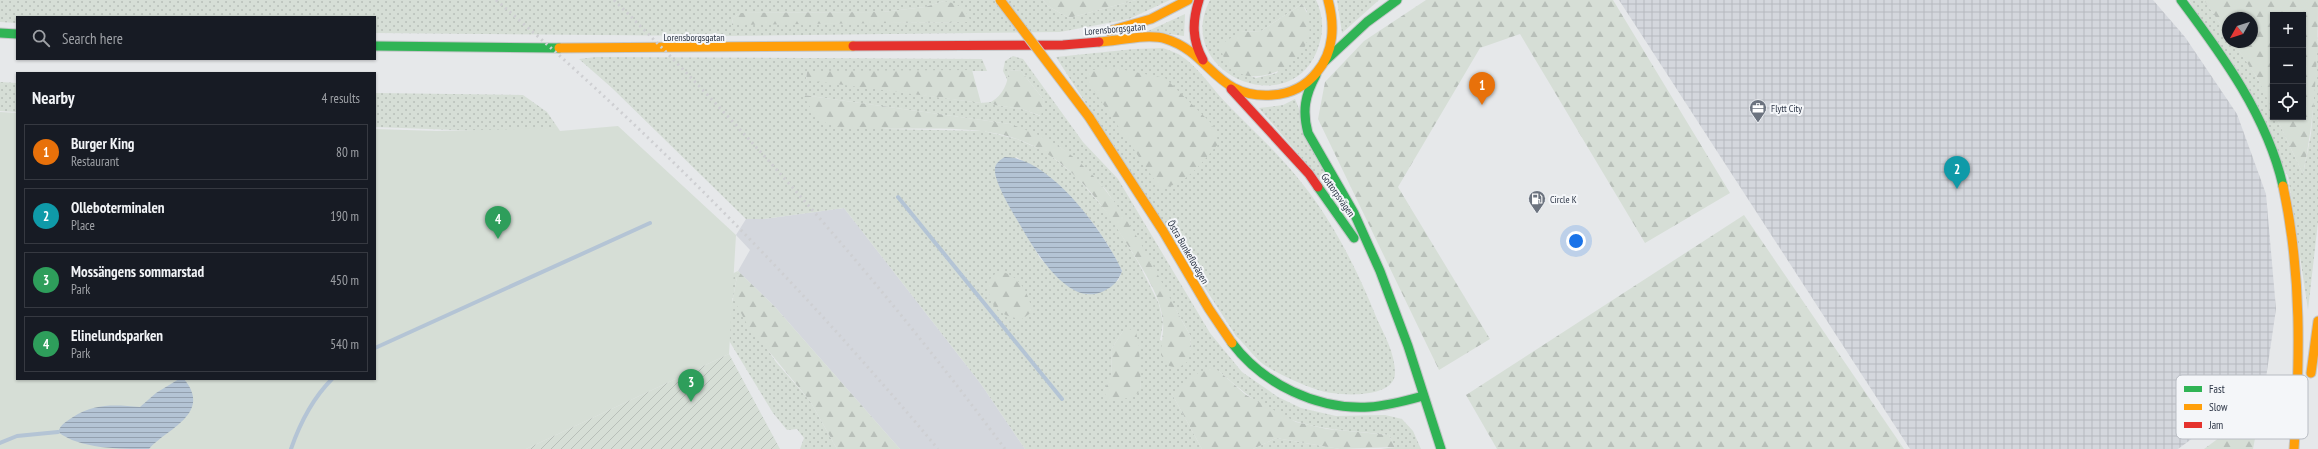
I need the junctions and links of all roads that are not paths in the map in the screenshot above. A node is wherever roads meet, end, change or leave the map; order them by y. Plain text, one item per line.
1 (1000, 0) edge
2 (1188, 0) edge
3 (1199, 0) edge
4 (1328, 0) edge
5 (1397, 0) edge
6 (2181, 0) edge
7 (0, 33) edge
8 (16, 34) edge
9 (1013, 45) junction
10 (376, 46) edge
11 (1321, 67) junction
12 (1208, 68) junction
13 (1229, 87) junction
14 (2318, 321) edge
15 (1403, 334) junction
16 (2299, 375) edge
17 (2310, 381) dead end
18 (1423, 396) junction
19 (2295, 439) edge
20 (2301, 439) edge
21 (1440, 449) edge
22 (2294, 449) edge
23 (2300, 449) edge

1 - 18 main road, Östra Bunkeflovägen, bridge
2 - 9 main road, Lorensborgsgatan
3 - 12 main road, Lorensborgsgatan
4 - 11 main road, Lorensborgsgatan
5 - 11 main road, Lorensborgsgatan
6 - 16 main road
7 - 8 main road
9 - 10 main road, Lorensborgsgatan
9 - 12 main road, Lorensborgsgatan
11 - 13 main road, Lorensborgsgatan
11 - 15 main road, Gottorpsvägen
12 - 13 main road, Lorensborgsgatan
13 - 15 main road, Gottorpsvägen
14 - 17 main road
15 - 18 main road, Gottorpsvägen
18 - 21 main road, Gottorpsvägen
19 - 22 main road
20 - 23 main road

